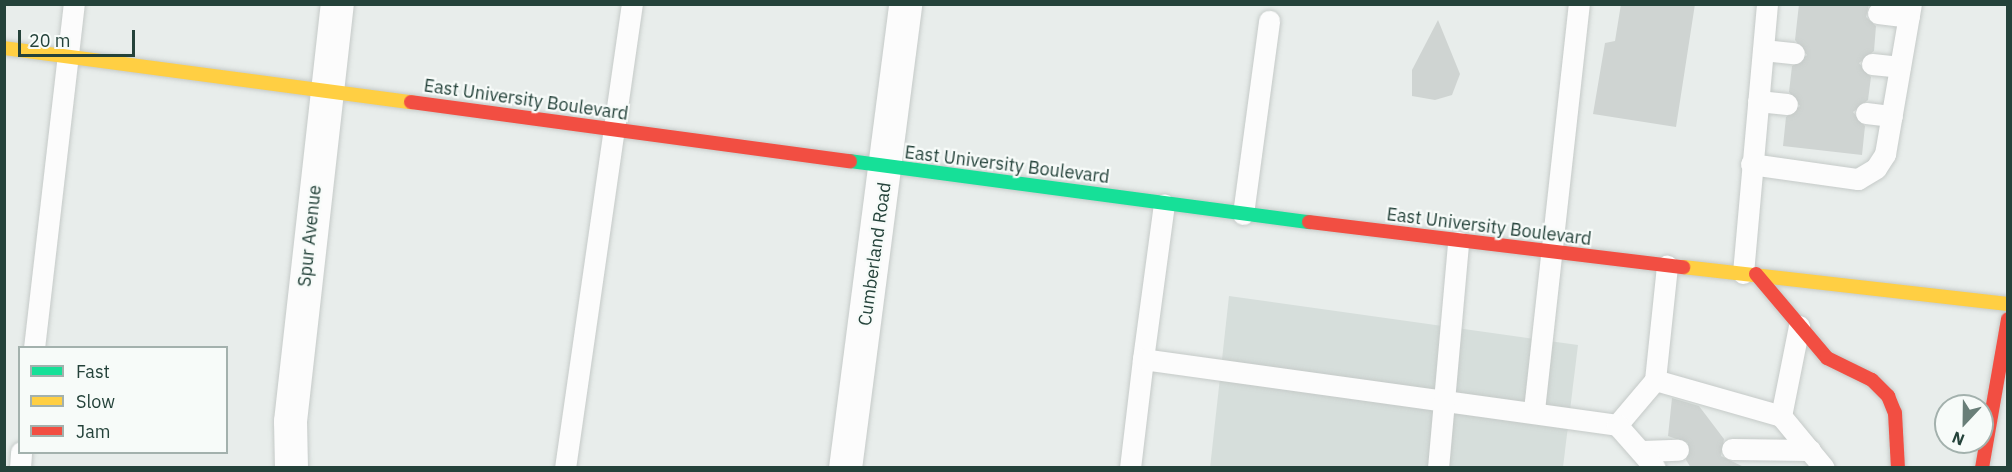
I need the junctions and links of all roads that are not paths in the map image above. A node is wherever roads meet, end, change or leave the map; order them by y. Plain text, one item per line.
1 (74, 4) edge
2 (337, 4) edge
3 (632, 4) edge
4 (905, 4) edge
5 (1579, 4) edge
6 (1767, 4) edge
7 (1910, 11) edge
8 (1878, 13) dead end
9 (1269, 21) dead end
10 (4, 48) edge
11 (1763, 50) junction
12 (1794, 53) dead end
13 (68, 57) junction
14 (1872, 64) dead end
15 (1900, 67) junction
16 (325, 91) junction
17 (1758, 101) junction
18 (1788, 104) dead end
19 (1866, 113) dead end
20 (1892, 116) junction
21 (617, 131) junction
22 (1751, 164) junction
23 (887, 168) junction
24 (1164, 204) junction
25 (1243, 214) junction
26 (1458, 242) junction
27 (1549, 253) junction
28 (1667, 266) junction
29 (1749, 274) junction
30 (2007, 304) edge
31 (2007, 319) edge
32 (1799, 326) junction
33 (34, 346) edge
34 (1143, 359) junction
35 (1654, 380) junction
36 (1444, 401) junction
37 (1534, 410) junction
38 (1781, 416) junction
39 (1999, 423) edge
40 (1617, 424) junction
41 (1732, 449) dead end
42 (1678, 450) dead end
43 (1810, 450) junction
44 (1642, 451) junction
45 (291, 468) edge
46 (565, 468) edge
47 (845, 468) edge
48 (1130, 468) edge
49 (1437, 468) edge
50 (1655, 468) edge
51 (1824, 468) edge
52 (1898, 468) edge
53 (1982, 468) edge

1 - 13 lane
2 - 16 street, Spur Avenue
3 - 21 lane
4 - 23 street, Cumberland Road
5 - 27 lane
6 - 11 lane
7 - 8 lane
7 - 15 lane
9 - 25 lane
10 - 13 main road, East University Boulevard
11 - 12 lane
11 - 17 lane
13 - 16 main road, East University Boulevard
13 - 33 lane
14 - 15 lane
15 - 20 lane
16 - 21 main road, East University Boulevard
16 - 45 street, Spur Avenue
17 - 18 lane
17 - 22 lane
19 - 20 lane
20 - 22 lane
21 - 23 main road, East University Boulevard
21 - 46 lane
22 - 29 lane
23 - 24 main road, East University Boulevard
23 - 47 street, Cumberland Road
24 - 25 main road, East University Boulevard
24 - 34 lane
25 - 26 main road, East University Boulevard
26 - 27 main road, East University Boulevard
26 - 36 lane
27 - 28 main road, East University Boulevard
27 - 37 lane
28 - 29 main road, East University Boulevard
28 - 35 lane
29 - 30 main road, East University Boulevard
29 - 32 main road
31 - 39 main road
32 - 38 lane
32 - 52 main road
34 - 36 lane
34 - 48 lane
35 - 38 lane
35 - 40 lane
36 - 37 lane
36 - 49 lane
37 - 40 lane
38 - 43 lane
39 - 53 main road
40 - 44 lane
41 - 43 lane
42 - 44 lane
43 - 51 lane
44 - 50 lane

